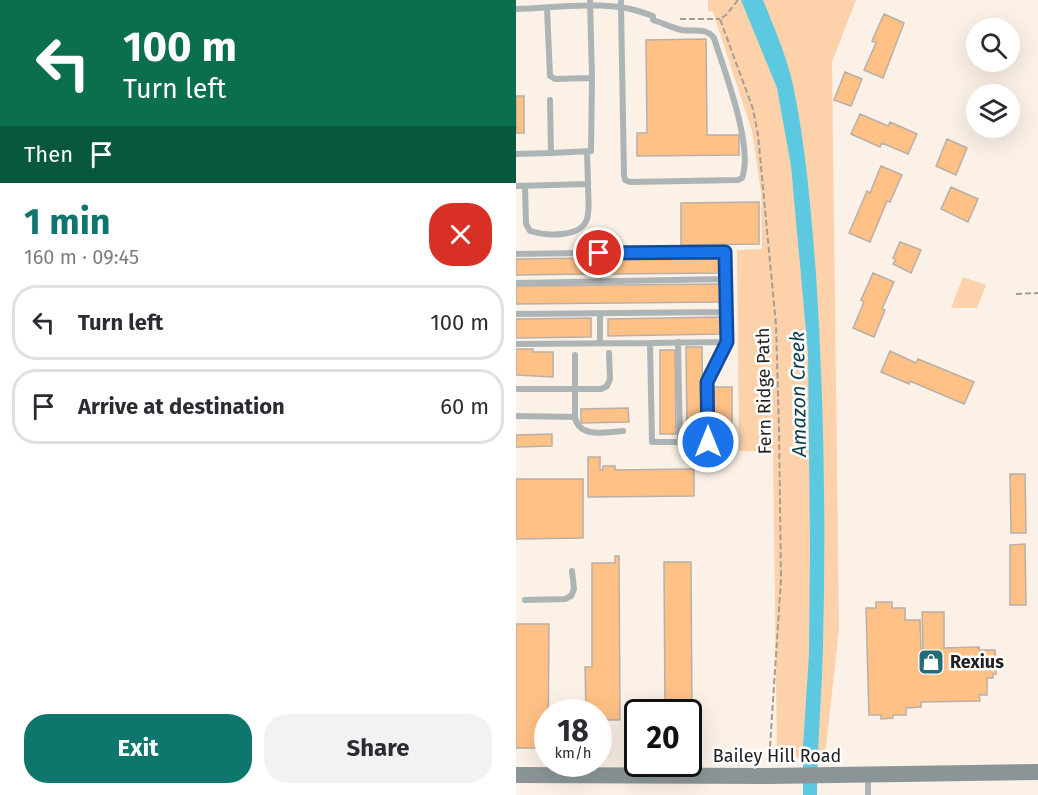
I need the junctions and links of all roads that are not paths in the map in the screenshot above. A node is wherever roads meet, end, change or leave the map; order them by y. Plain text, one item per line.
1 (590, 3) edge
2 (621, 4) edge
3 (547, 8) junction
4 (516, 9) edge
5 (592, 78) junction
6 (550, 100) dead end
7 (587, 152) junction
8 (551, 153) junction
9 (516, 154) edge
10 (588, 184) junction
11 (516, 186) edge
12 (525, 186) junction
13 (599, 253) junction
14 (516, 254) edge
15 (725, 279) junction
16 (600, 282) junction
17 (516, 283) edge
18 (726, 312) junction
19 (600, 313) junction
20 (516, 314) edge
21 (678, 342) junction
22 (727, 342) junction
23 (600, 343) junction
24 (650, 343) junction
25 (516, 344) edge
26 (609, 353) dead end
27 (575, 355) dead end
28 (516, 389) edge
29 (575, 389) junction
30 (516, 416) edge
31 (575, 417) junction
32 (623, 431) dead end
33 (680, 442) junction
34 (572, 571) dead end
35 (525, 600) dead end
36 (1038, 772) edge
37 (516, 775) edge
38 (868, 775) junction
39 (868, 795) edge

1 - 2 lane
1 - 3 lane
1 - 5 lane
2 - 2 lane
3 - 4 lane
3 - 5 lane
5 - 7 lane
6 - 8 lane
7 - 8 lane
7 - 10 lane
8 - 9 lane
10 - 12 lane
10 - 12 lane
11 - 12 lane
13 - 14 lane
13 - 15 lane
13 - 16 lane
15 - 16 lane
15 - 18 lane
16 - 17 lane
18 - 19 lane
18 - 22 lane
19 - 20 lane
19 - 23 lane
21 - 22 lane
21 - 24 lane
21 - 33 lane
22 - 33 lane
23 - 24 lane
23 - 25 lane
24 - 33 lane
26 - 29 lane
27 - 29 lane
28 - 29 lane
29 - 31 lane
30 - 31 lane
31 - 32 lane
34 - 35 lane
36 - 38 main road, Bailey Hill Road
37 - 38 main road, Bailey Hill Road
38 - 39 lane

